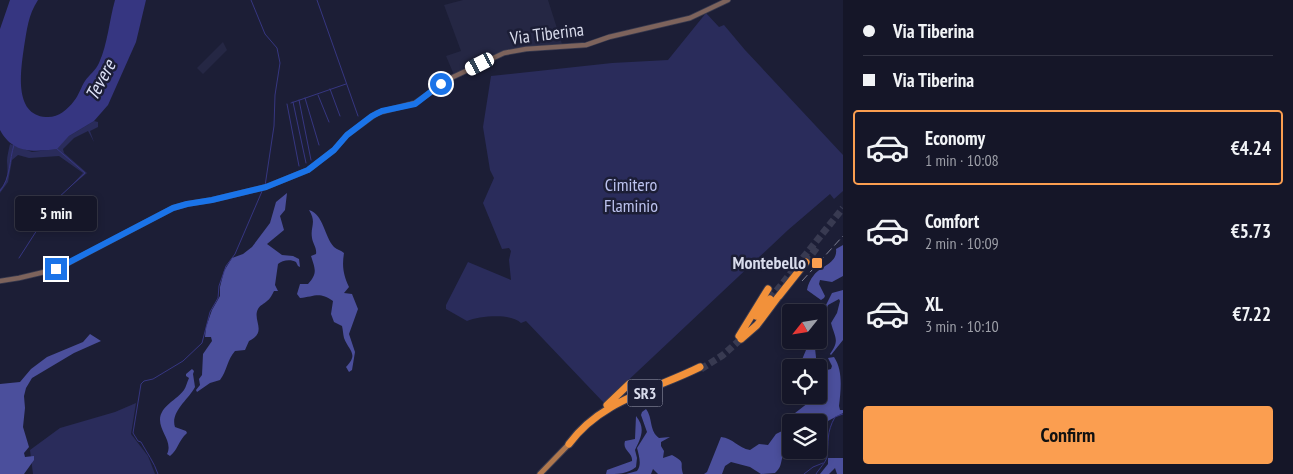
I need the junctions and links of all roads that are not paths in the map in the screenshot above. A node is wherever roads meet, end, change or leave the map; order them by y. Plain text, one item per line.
1 (728, 0) edge
2 (806, 262) tunnel mouth
3 (0, 281) edge
4 (768, 289) tunnel mouth
5 (675, 378) junction
6 (593, 419) junction
7 (569, 444) junction
8 (541, 473) edge

1 - 3 main road, Via Tiberina
2 - 4 highway
5 - 6 highway, SR3
5 - 6 highway
5 - 7 highway, SR3
6 - 7 highway, SR3
7 - 8 main road, SR3

